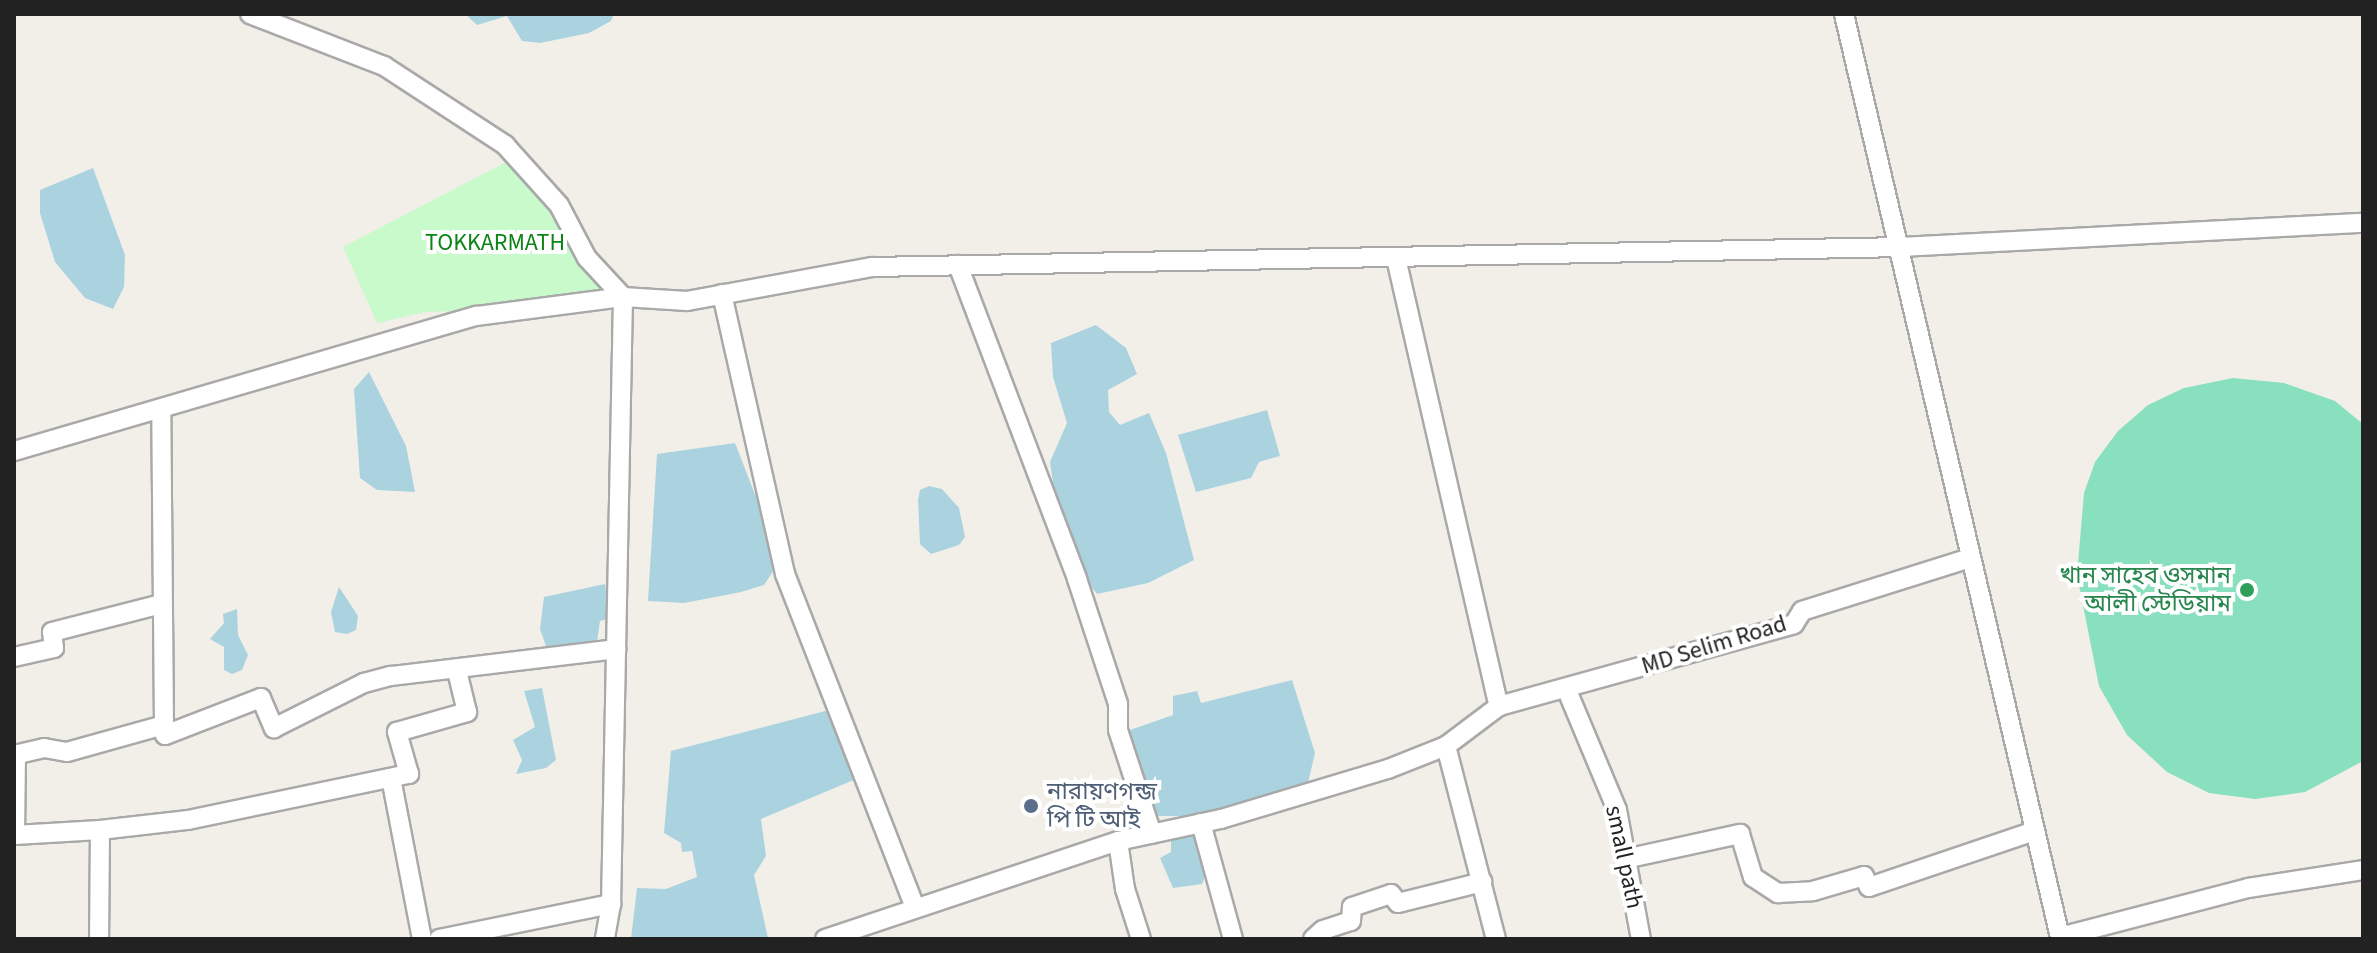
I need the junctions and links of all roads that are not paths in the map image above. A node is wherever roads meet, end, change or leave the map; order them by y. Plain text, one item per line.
1 (250, 14) edge
2 (1844, 14) edge
3 (2363, 223) edge
4 (1900, 247) junction
5 (1396, 258) junction
6 (958, 265) junction
7 (722, 294) junction
8 (623, 297) junction
9 (161, 409) junction
10 (14, 451) edge
11 (1970, 558) junction
12 (162, 604) junction
13 (616, 649) junction
14 (14, 657) edge
15 (457, 671) junction
16 (1566, 688) junction
17 (1499, 706) junction
18 (164, 725) junction
19 (1446, 746) junction
20 (15, 754) edge
21 (391, 778) junction
22 (1201, 823) junction
23 (100, 830) junction
24 (2034, 831) junction
25 (1152, 834) junction
26 (1118, 841) junction
27 (1625, 859) junction
28 (2363, 870) edge
29 (1482, 882) junction
30 (611, 904) junction
31 (914, 905) junction
32 (2060, 938) edge
33 (99, 939) edge
34 (422, 939) edge
35 (439, 939) edge
36 (605, 939) edge
37 (825, 939) edge
38 (1141, 939) edge
39 (1233, 939) edge
40 (1313, 939) edge
41 (1496, 939) edge
42 (1641, 939) edge

1 - 8 street
2 - 4 street
3 - 4 street
4 - 5 street
4 - 11 street
5 - 6 street
5 - 17 street
6 - 7 street
6 - 25 street
7 - 8 street
7 - 31 street
8 - 9 street
8 - 13 street
9 - 10 street
9 - 12 street
11 - 16 street, MD Selim Road
11 - 24 street
12 - 14 street
12 - 18 street
13 - 15 street
13 - 30 street
15 - 18 street
15 - 21 street
16 - 17 street, MD Selim Road
16 - 27 street, small path
17 - 19 street
18 - 20 street
19 - 22 street
19 - 29 street
20 - 23 street
21 - 23 street
21 - 34 street
22 - 25 street
22 - 39 street
23 - 33 street
24 - 27 street
24 - 32 street
25 - 26 street
26 - 31 street
26 - 38 street
27 - 42 street, small path
28 - 32 street
29 - 40 street
29 - 41 street
30 - 35 street
30 - 36 street
31 - 37 street

